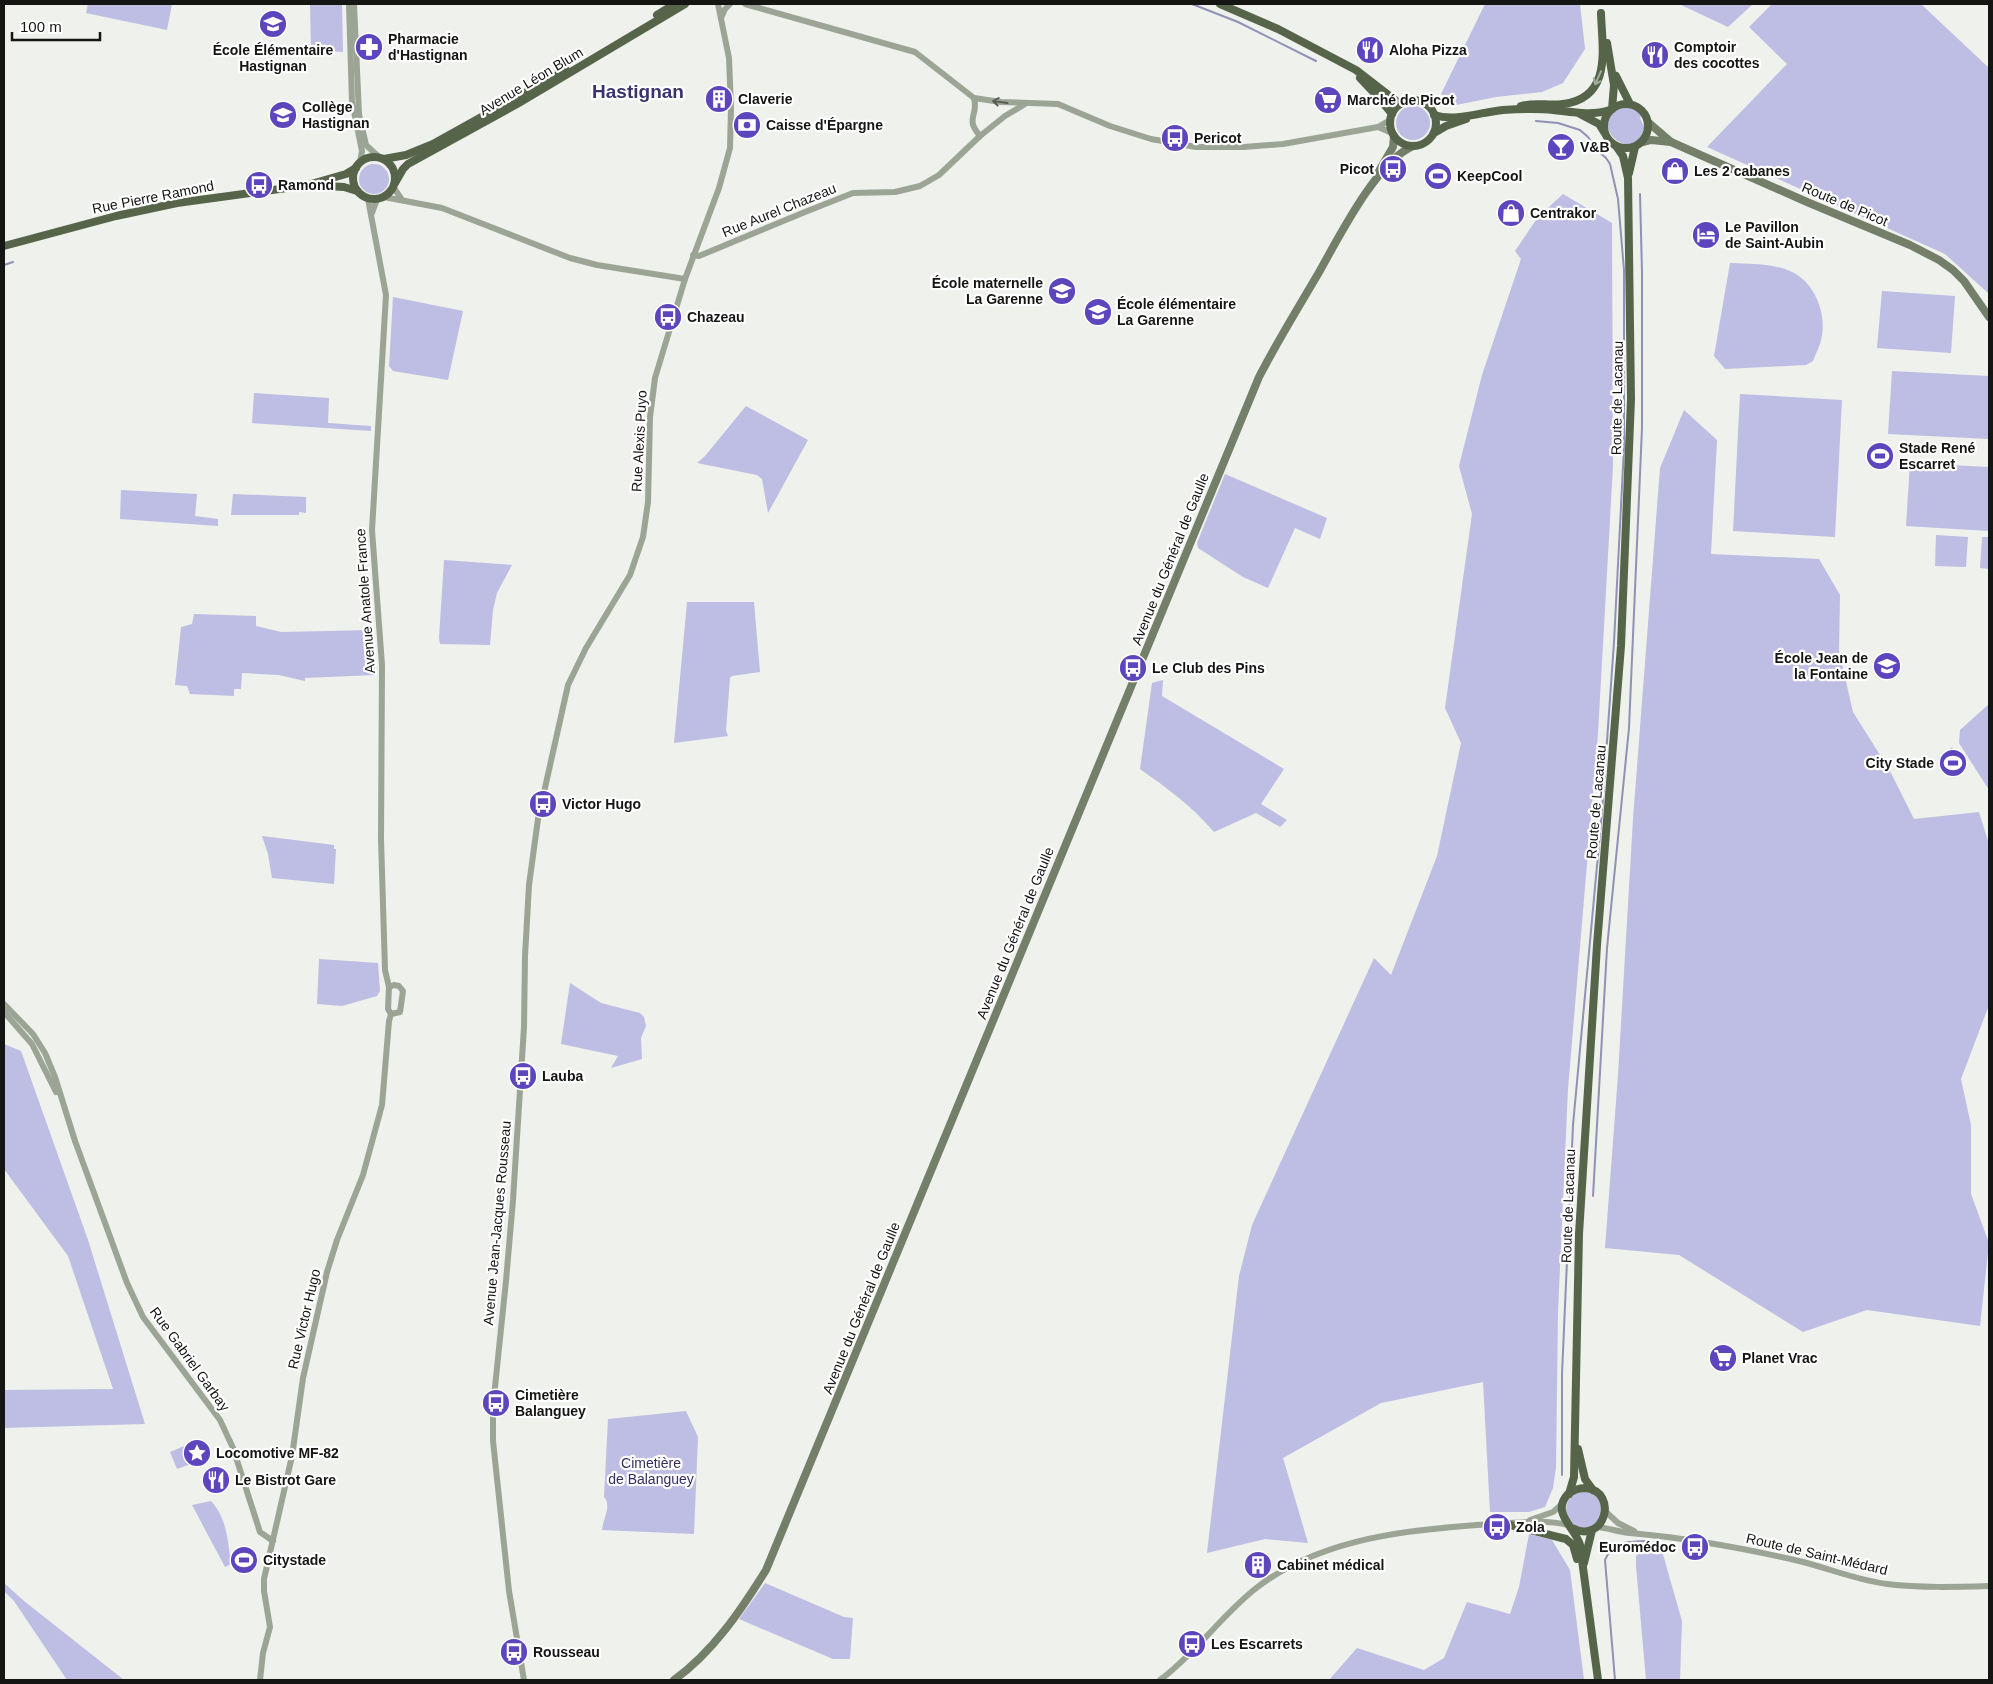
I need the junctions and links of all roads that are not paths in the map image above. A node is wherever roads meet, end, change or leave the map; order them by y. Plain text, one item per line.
1 (349, 4) edge
2 (354, 4) edge
3 (674, 4) edge
4 (685, 4) edge
5 (718, 4) edge
6 (730, 4) edge
7 (745, 4) edge
8 (1220, 4) edge
9 (1600, 4) edge
10 (758, 5) edge
11 (1601, 13) junction
12 (721, 18) junction
13 (1326, 53) junction
14 (1613, 70) junction
15 (974, 98) junction
16 (1026, 103) junction
17 (1400, 104) junction
18 (1630, 104) junction
19 (1611, 109) junction
20 (1501, 110) junction
21 (1578, 113) junction
22 (1434, 114) junction
23 (1480, 114) junction
24 (1391, 117) junction
25 (1648, 123) junction
26 (1378, 128) junction
27 (1605, 132) junction
28 (1393, 134) junction
29 (1434, 134) junction
30 (980, 136) junction
31 (1671, 142) junction
32 (1638, 145) junction
33 (1413, 146) junction
34 (1616, 146) junction
35 (382, 158) junction
36 (358, 165) junction
37 (1628, 178) junction
38 (309, 185) junction
39 (394, 186) junction
40 (1371, 186) junction
41 (357, 191) junction
42 (381, 198) junction
43 (368, 199) junction
44 (402, 200) junction
45 (372, 214) junction
46 (4, 246) edge
47 (693, 255) junction
48 (685, 279) junction
49 (1989, 317) edge
50 (550, 766) joint
51 (389, 987) junction
52 (4, 1004) edge
53 (4, 1012) edge
54 (392, 1014) junction
55 (62, 1101) junction
56 (1576, 1428) junction
57 (1593, 1490) junction
58 (1569, 1494) junction
59 (1562, 1504) junction
60 (1605, 1511) junction
61 (1521, 1523) junction
62 (1506, 1524) junction
63 (1570, 1527) junction
64 (1595, 1528) junction
65 (1640, 1533) junction
66 (272, 1541) junction
67 (1584, 1565) junction
68 (1989, 1586) edge
69 (1590, 1620) junction
70 (260, 1680) edge
71 (524, 1680) edge
72 (674, 1680) edge
73 (1160, 1680) edge
74 (1598, 1680) edge

1 - 36 street
2 - 35 street
3 - 35 main road, Avenue Léon Blum
4 - 39 main road, Avenue Léon Blum
5 - 12 street, Rue Alexis Puyo
6 - 12 street
7 - 10 street
8 - 13 main road
9 - 11 main road
10 - 15 street
11 - 14 main road
11 -> 20 main road
12 - 47 street, Rue Alexis Puyo
13 - 17 main road
13 - 24 main road
14 - 18 main road
14 - 19 main road
16 -> 15 street
15 - 30 street
16 - 26 street
16 - 30 street, Rue Aurel Chazeau
17 - 22 main road
17 - 24 main road
18 - 19 main road
18 - 25 main road
19 - 21 main road
19 - 27 main road
20 - 21 main road
20 - 23 main road
21 - 27 main road
22 - 23 main road
22 - 29 main road
23 - 29 main road
24 - 26 street
24 - 28 main road
25 - 31 main road, Route de Picot
25 - 32 main road
26 - 28 street
27 - 34 main road
28 - 33 main road
28 - 40 main road, Avenue du Général de Gaulle
29 - 33 main road
30 - 47 street, Rue Aurel Chazeau
31 - 32 main road, Route de Picot
31 - 49 main road, Route de Picot
32 - 34 main road
32 - 37 main road
33 - 40 main road, Avenue du Général de Gaulle
34 - 37 main road
35 - 36 main road
35 - 39 main road
36 - 38 main road, Rue Pierre Ramond
36 - 41 main road
37 - 56 main road, Route de Lacanau
38 - 41 main road, Rue Pierre Ramond
38 - 46 main road, Rue Pierre Ramond
39 - 42 main road
39 - 44 street
40 - 72 main road, Avenue du Général de Gaulle
41 - 43 main road
42 - 43 main road
42 - 44 street
42 - 45 street, Avenue Anatole France
43 - 45 street, Avenue Anatole France
44 - 48 street
45 - 51 street, Avenue Anatole France
47 - 48 street, Rue Alexis Puyo
48 - 50 street, Rue Alexis Puyo
50 - 71 street, Avenue Jean-Jacques Rousseau
51 - 54 street, Avenue Anatole France
51 - 54 street
52 - 55 street, Rue Gabriel Garbay
53 - 55 street, Rue Gabriel Garbay
54 - 66 street, Rue Victor Hugo
55 - 66 street, Rue Gabriel Garbay
56 - 57 main road, Route de Lacanau
56 - 58 main road, Route de Lacanau
57 - 58 main road
57 - 60 main road, Route de Lacanau
58 - 59 main road, Route de Lacanau
59 - 61 street
59 - 63 main road
60 - 64 main road
60 - 65 street, Route de Saint-Médard
61 - 62 street
61 - 63 street
62 - 69 main road
62 - 73 street
63 - 64 main road
63 - 67 main road
64 - 65 street, Route de Saint-Médard
64 - 67 main road
65 - 68 street, Route de Saint-Médard
66 - 70 street, Rue Victor Hugo
67 - 69 main road
69 - 74 main road

